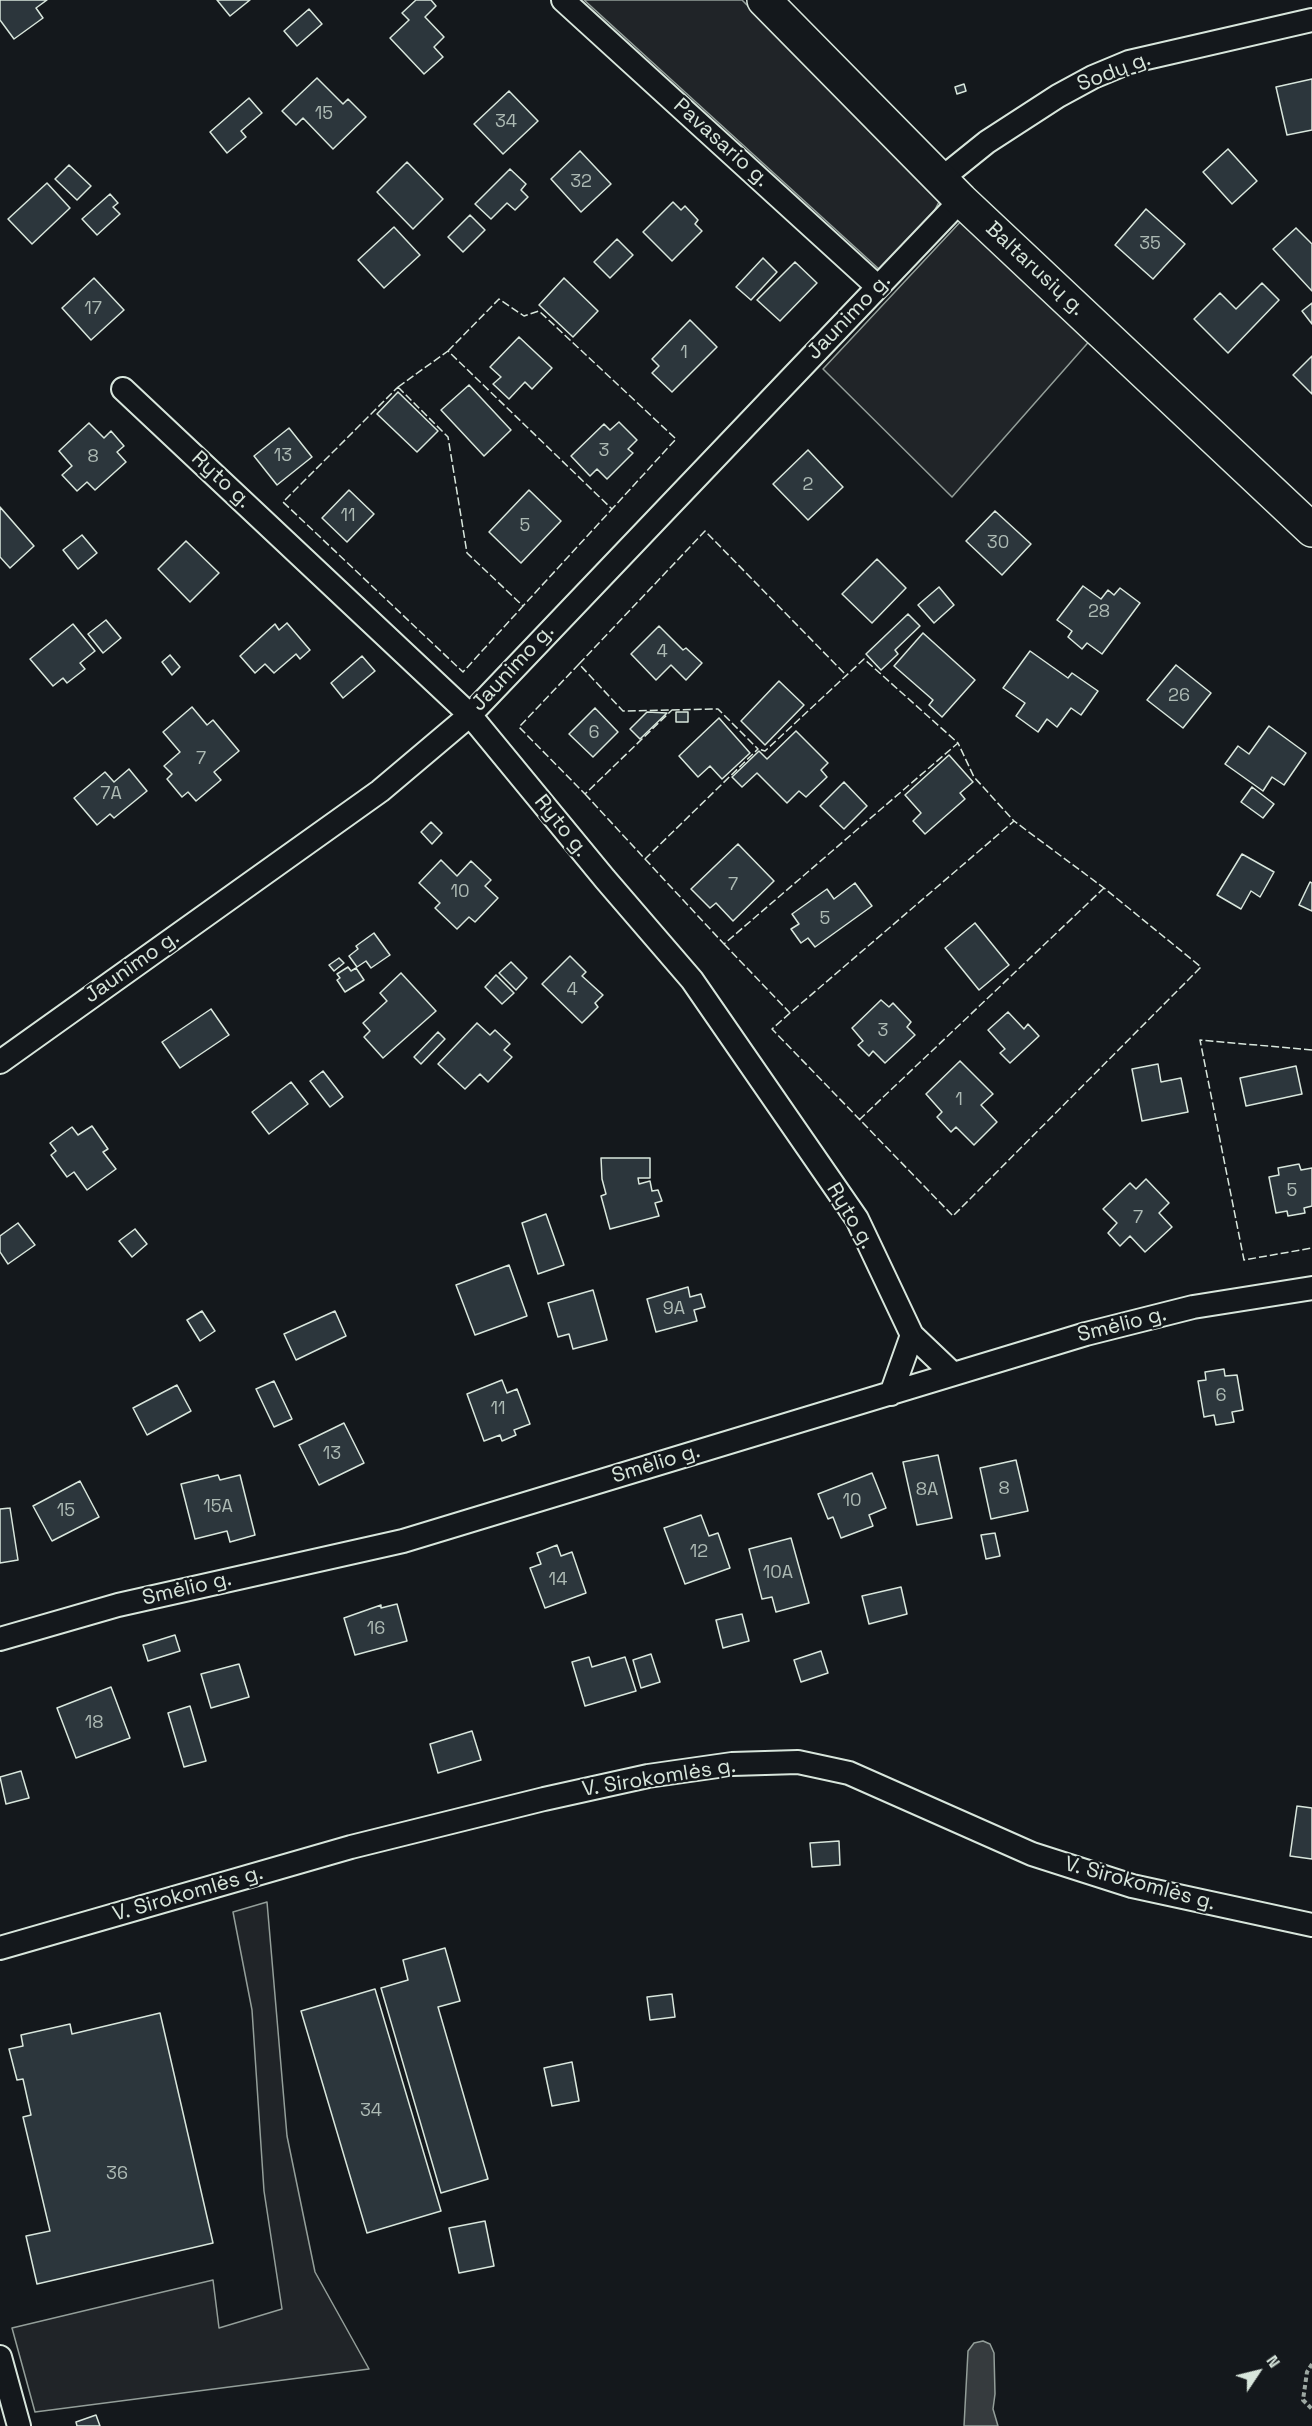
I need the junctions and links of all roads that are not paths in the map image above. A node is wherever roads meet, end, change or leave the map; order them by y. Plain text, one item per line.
1 (563, 0) edge
2 (764, 0) edge
3 (1312, 20) edge
4 (951, 189) junction
5 (879, 286) junction
6 (123, 388) dead end
7 (1312, 530) edge
8 (470, 715) junction
9 (0, 1062) edge
10 (1312, 1288) edge
11 (912, 1335) junction
12 (953, 1374) junction
13 (891, 1394) junction
14 (0, 1639) edge
15 (1312, 1925) edge
16 (0, 1948) edge
17 (0, 2356) edge
18 (19, 2426) edge

1 - 5 street, Pavasario g.
2 - 4 main road, Baltarusių g.
3 - 4 street, Sodų g.
4 - 5 street, Jaunimo g.
4 - 7 main road, Baltarusių g.
5 - 8 street, Jaunimo g.
6 - 8 street, Ryto g.
8 - 9 street, Jaunimo g.
8 - 11 street, Ryto g.
10 - 12 street, Smėlio g.
11 - 12 street, Ryto g.
11 - 13 street
12 - 13 street, Smėlio g.
13 - 14 street, Smėlio g.
15 - 16 street, V. Sirokomlės g.
17 - 18 street

